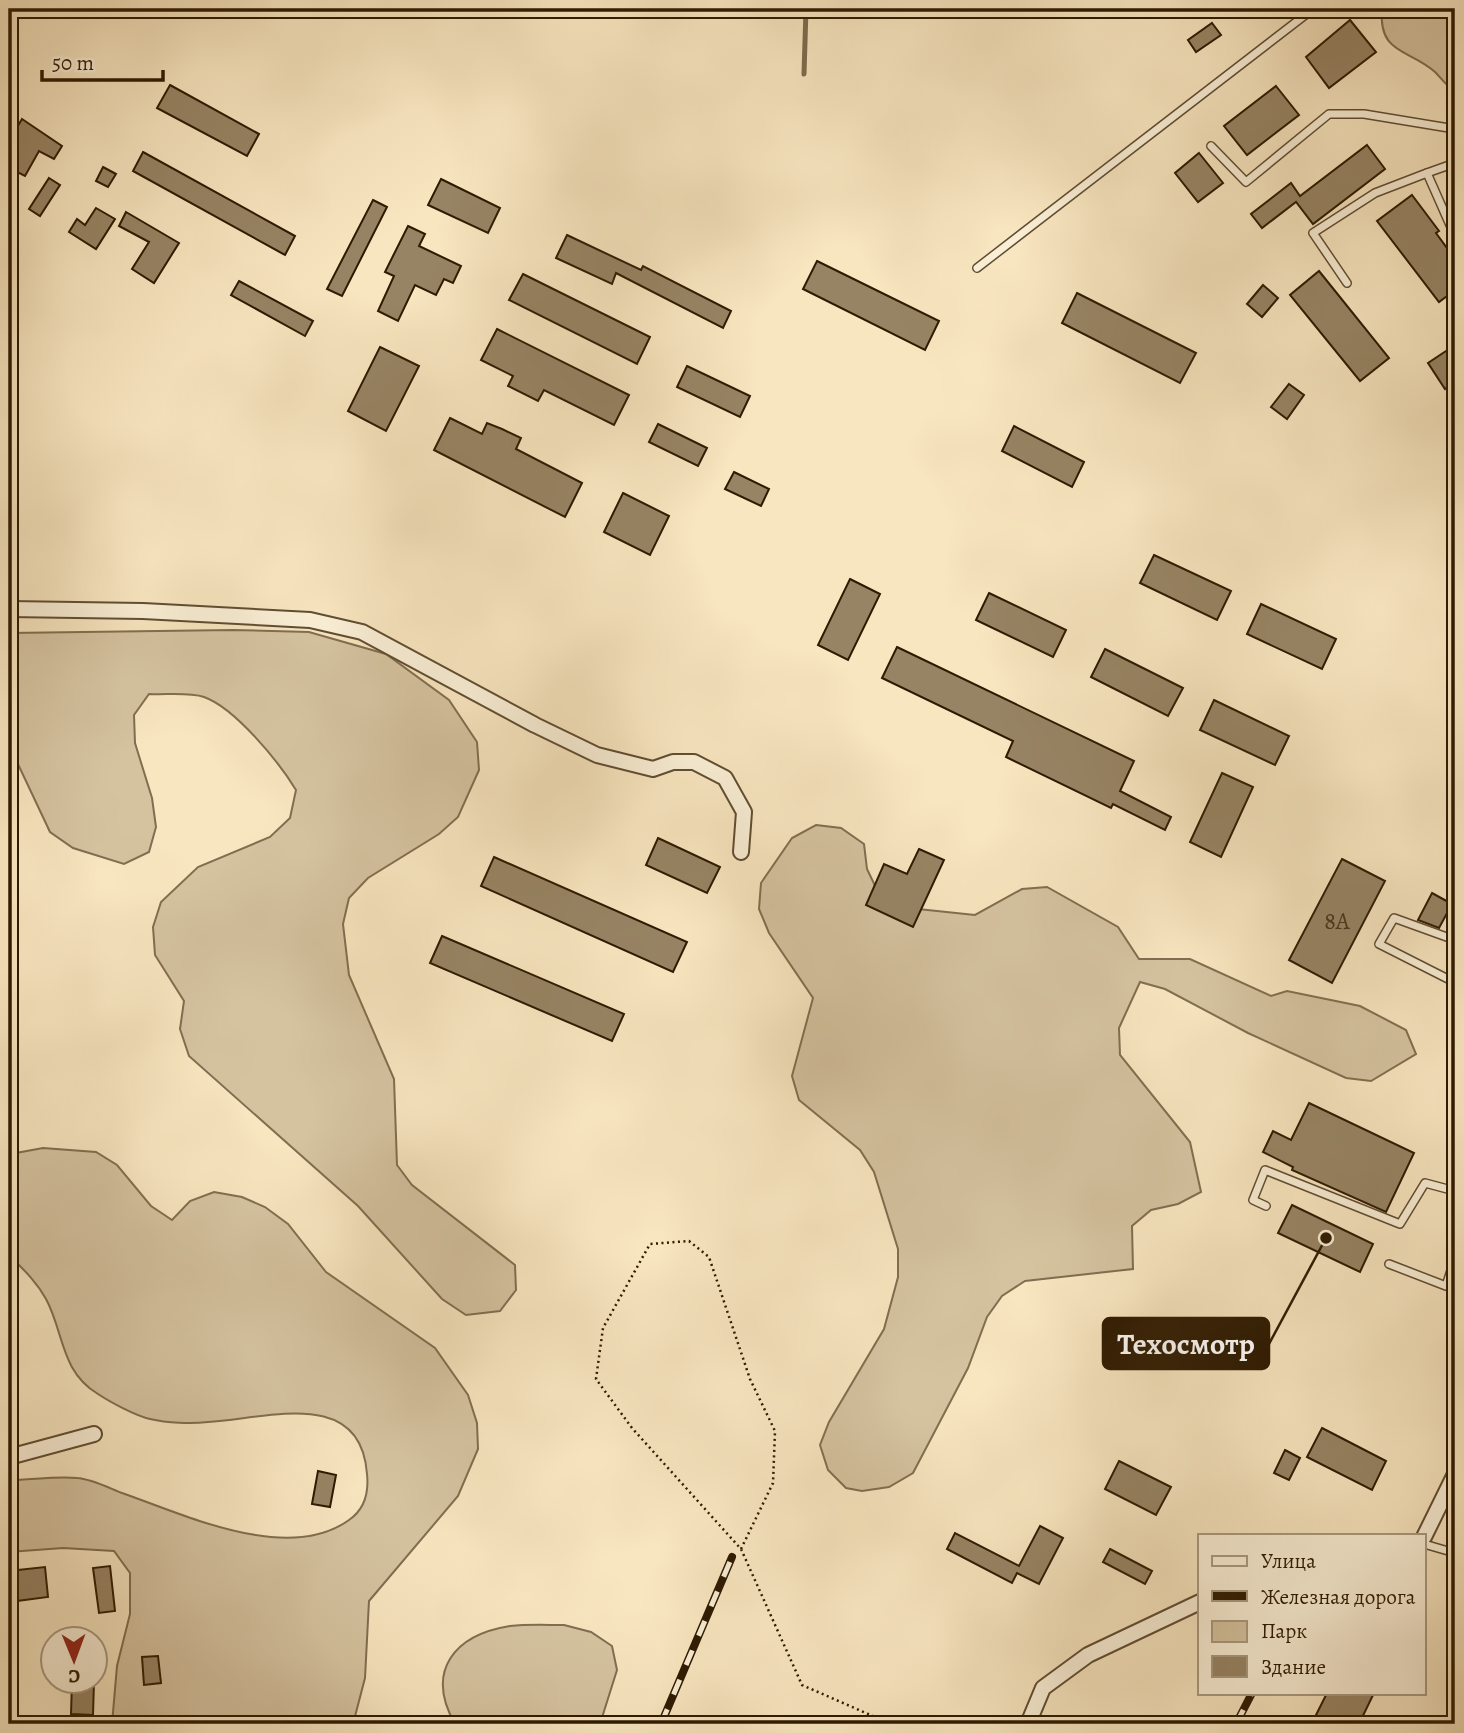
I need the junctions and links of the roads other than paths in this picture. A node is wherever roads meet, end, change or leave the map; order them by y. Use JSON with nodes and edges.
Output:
{"nodes":[{"id":1,"x":1313,"y":9,"type":"edge"},
{"id":2,"x":1455,"y":129,"type":"edge"},
{"id":3,"x":1211,"y":146,"type":"dead end"},
{"id":4,"x":1455,"y":163,"type":"edge"},
{"id":5,"x":1427,"y":173,"type":"junction"},
{"id":6,"x":1455,"y":229,"type":"edge"},
{"id":7,"x":977,"y":268,"type":"dead end"},
{"id":8,"x":1347,"y":283,"type":"dead end"},
{"id":9,"x":9,"y":609,"type":"edge"},
{"id":10,"x":741,"y":852,"type":"dead end"},
{"id":11,"x":1455,"y":940,"type":"edge"},
{"id":12,"x":1450,"y":980,"type":"dead end"},
{"id":13,"x":1455,"y":1191,"type":"edge"},
{"id":14,"x":1266,"y":1206,"type":"dead end"},
{"id":15,"x":1455,"y":1258,"type":"edge"},
{"id":16,"x":1388,"y":1264,"type":"dead end"},
{"id":17,"x":1446,"y":1286,"type":"junction"},
{"id":18,"x":1455,"y":1290,"type":"edge"},
{"id":19,"x":94,"y":1434,"type":"dead end"},
{"id":20,"x":9,"y":1457,"type":"edge"},
{"id":21,"x":1455,"y":1474,"type":"edge"},
{"id":22,"x":1425,"y":1534,"type":"edge"},
{"id":23,"x":1426,"y":1545,"type":"edge"},
{"id":24,"x":1455,"y":1553,"type":"edge"},
{"id":25,"x":1198,"y":1603,"type":"edge"},
{"id":26,"x":1028,"y":1724,"type":"edge"}],
"edges":[{"from":1,"to":7,"type":"lane"},
{"from":2,"to":3,"type":"lane"},
{"from":4,"to":5,"type":"lane"},
{"from":5,"to":6,"type":"lane"},
{"from":5,"to":8,"type":"lane"},
{"from":9,"to":10,"type":"street"},
{"from":11,"to":12,"type":"lane"},
{"from":13,"to":14,"type":"lane"},
{"from":15,"to":17,"type":"lane"},
{"from":16,"to":17,"type":"lane"},
{"from":17,"to":18,"type":"lane"},
{"from":19,"to":20,"type":"street"},
{"from":21,"to":22,"type":"street"},
{"from":23,"to":24,"type":"lane"},
{"from":25,"to":26,"type":"street"}]}
